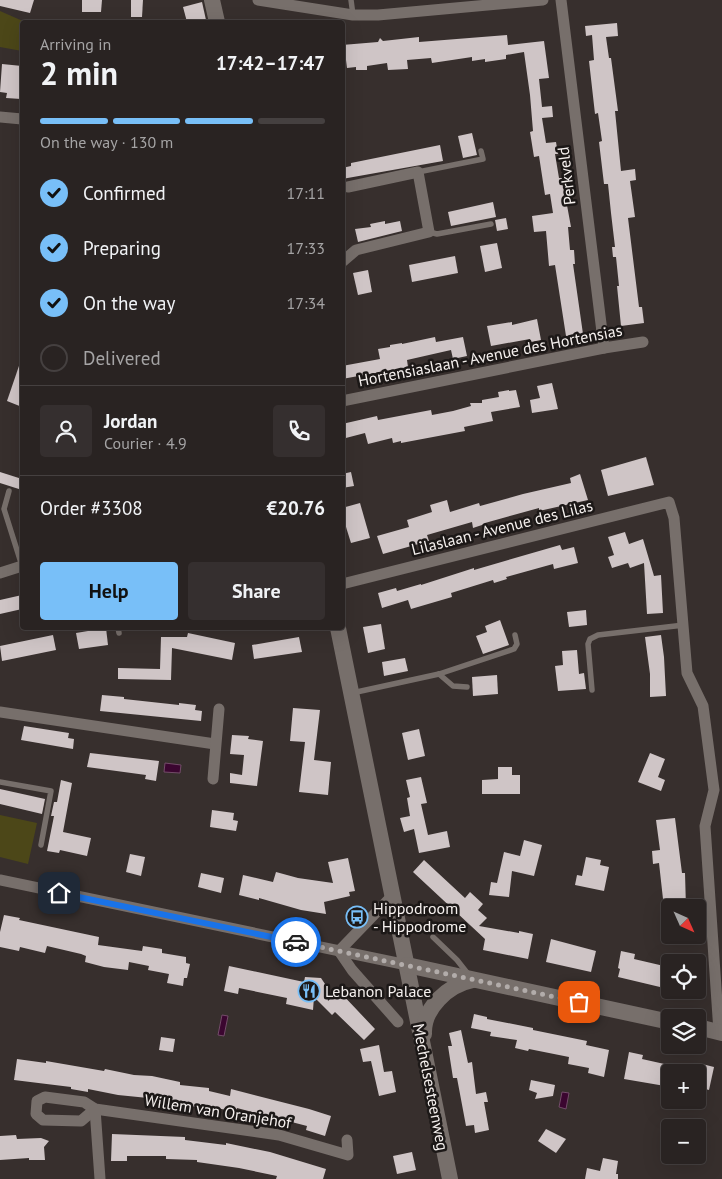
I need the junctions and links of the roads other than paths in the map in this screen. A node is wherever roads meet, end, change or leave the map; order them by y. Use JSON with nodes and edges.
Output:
{"nodes":[{"id":1,"x":212,"y":0,"type":"edge"},
{"id":2,"x":258,"y":0,"type":"edge"},
{"id":3,"x":351,"y":0,"type":"edge"},
{"id":4,"x":543,"y":0,"type":"edge"},
{"id":5,"x":561,"y":0,"type":"edge"},
{"id":6,"x":353,"y":15,"type":"junction"},
{"id":7,"x":217,"y":20,"type":"edge"},
{"id":8,"x":0,"y":117,"type":"edge"},
{"id":9,"x":20,"y":119,"type":"edge"},
{"id":10,"x":481,"y":151,"type":"dead end"},
{"id":11,"x":418,"y":172,"type":"junction"},
{"id":12,"x":348,"y":187,"type":"dead end"},
{"id":13,"x":491,"y":224,"type":"dead end"},
{"id":14,"x":429,"y":232,"type":"junction"},
{"id":15,"x":345,"y":259,"type":"edge"},
{"id":16,"x":643,"y":342,"type":"dead end"},
{"id":17,"x":604,"y":348,"type":"junction"},
{"id":18,"x":345,"y":400,"type":"edge"},
{"id":19,"x":9,"y":491,"type":"dead end"},
{"id":20,"x":20,"y":560,"type":"edge"},
{"id":21,"x":20,"y":567,"type":"edge"},
{"id":22,"x":0,"y":573,"type":"edge"},
{"id":23,"x":345,"y":583,"type":"edge"},
{"id":24,"x":684,"y":625,"type":"junction"},
{"id":25,"x":338,"y":630,"type":"edge"},
{"id":26,"x":516,"y":635,"type":"dead end"},
{"id":27,"x":439,"y":674,"type":"junction"},
{"id":28,"x":467,"y":687,"type":"dead end"},
{"id":29,"x":592,"y":690,"type":"dead end"},
{"id":30,"x":351,"y":693,"type":"junction"},
{"id":31,"x":219,"y":709,"type":"dead end"},
{"id":32,"x":0,"y":712,"type":"edge"},
{"id":33,"x":215,"y":744,"type":"junction"},
{"id":34,"x":213,"y":780,"type":"dead end"},
{"id":35,"x":0,"y":782,"type":"edge"},
{"id":36,"x":41,"y":845,"type":"dead end"},
{"id":37,"x":0,"y":880,"type":"edge"},
{"id":38,"x":392,"y":896,"type":"junction"},
{"id":39,"x":433,"y":937,"type":"dead end"},
{"id":40,"x":339,"y":951,"type":"junction"},
{"id":41,"x":406,"y":965,"type":"junction"},
{"id":42,"x":472,"y":980,"type":"junction"},
{"id":43,"x":661,"y":1020,"type":"edge"},
{"id":44,"x":398,"y":1022,"type":"dead end"},
{"id":45,"x":706,"y":1029,"type":"edge"},
{"id":46,"x":721,"y":1032,"type":"edge"},
{"id":47,"x":424,"y":1049,"type":"junction"},
{"id":48,"x":346,"y":1140,"type":"dead end"},
{"id":49,"x":100,"y":1179,"type":"edge"},
{"id":50,"x":450,"y":1179,"type":"edge"}],
"edges":[{"from":1,"to":7,"type":"main road"},
{"from":2,"to":6,"type":"street"},
{"from":3,"to":6,"type":"lane"},
{"from":4,"to":6,"type":"street"},
{"from":5,"to":17,"type":"street","name":"Perkveld"},
{"from":8,"to":9,"type":"street"},
{"from":10,"to":11,"type":"lane"},
{"from":11,"to":12,"type":"street"},
{"from":11,"to":14,"type":"street"},
{"from":13,"to":14,"type":"lane"},
{"from":14,"to":15,"type":"street"},
{"from":16,"to":17,"type":"street","name":"Hortensiaslaan - Avenue des Hortensias"},
{"from":17,"to":18,"type":"street","name":"Hortensiaslaan - Avenue des Hortensias"},
{"from":19,"to":20,"type":"lane"},
{"from":21,"to":22,"type":"street"},
{"from":23,"to":24,"type":"street","name":"Lilaslaan - Avenue des Lilas"},
{"from":24,"to":29,"type":"lane"},
{"from":24,"to":46,"type":"street"},
{"from":25,"to":30,"type":"main road","name":"Mechelsesteenweg"},
{"from":26,"to":27,"type":"lane"},
{"from":27,"to":28,"type":"lane"},
{"from":27,"to":30,"type":"lane"},
{"from":30,"to":38,"type":"main road","name":"Mechelsesteenweg"},
{"from":31,"to":33,"type":"street"},
{"from":32,"to":33,"type":"street"},
{"from":33,"to":34,"type":"street"},
{"from":35,"to":36,"type":"lane"},
{"from":37,"to":40,"type":"street"},
{"from":38,"to":40,"type":"street"},
{"from":38,"to":41,"type":"main road","name":"Mechelsesteenweg"},
{"from":39,"to":42,"type":"lane"},
{"from":40,"to":41,"type":"street"},
{"from":40,"to":44,"type":"street"},
{"from":41,"to":42,"type":"main road"},
{"from":41,"to":47,"type":"main road","name":"Mechelsesteenweg"},
{"from":42,"to":43,"type":"main road"},
{"from":42,"to":47,"type":"main road"},
{"from":45,"to":46,"type":"main road"},
{"from":47,"to":50,"type":"main road","name":"Mechelsesteenweg"},
{"from":48,"to":49,"type":"street","name":"Willem van Oranjehof"}]}
